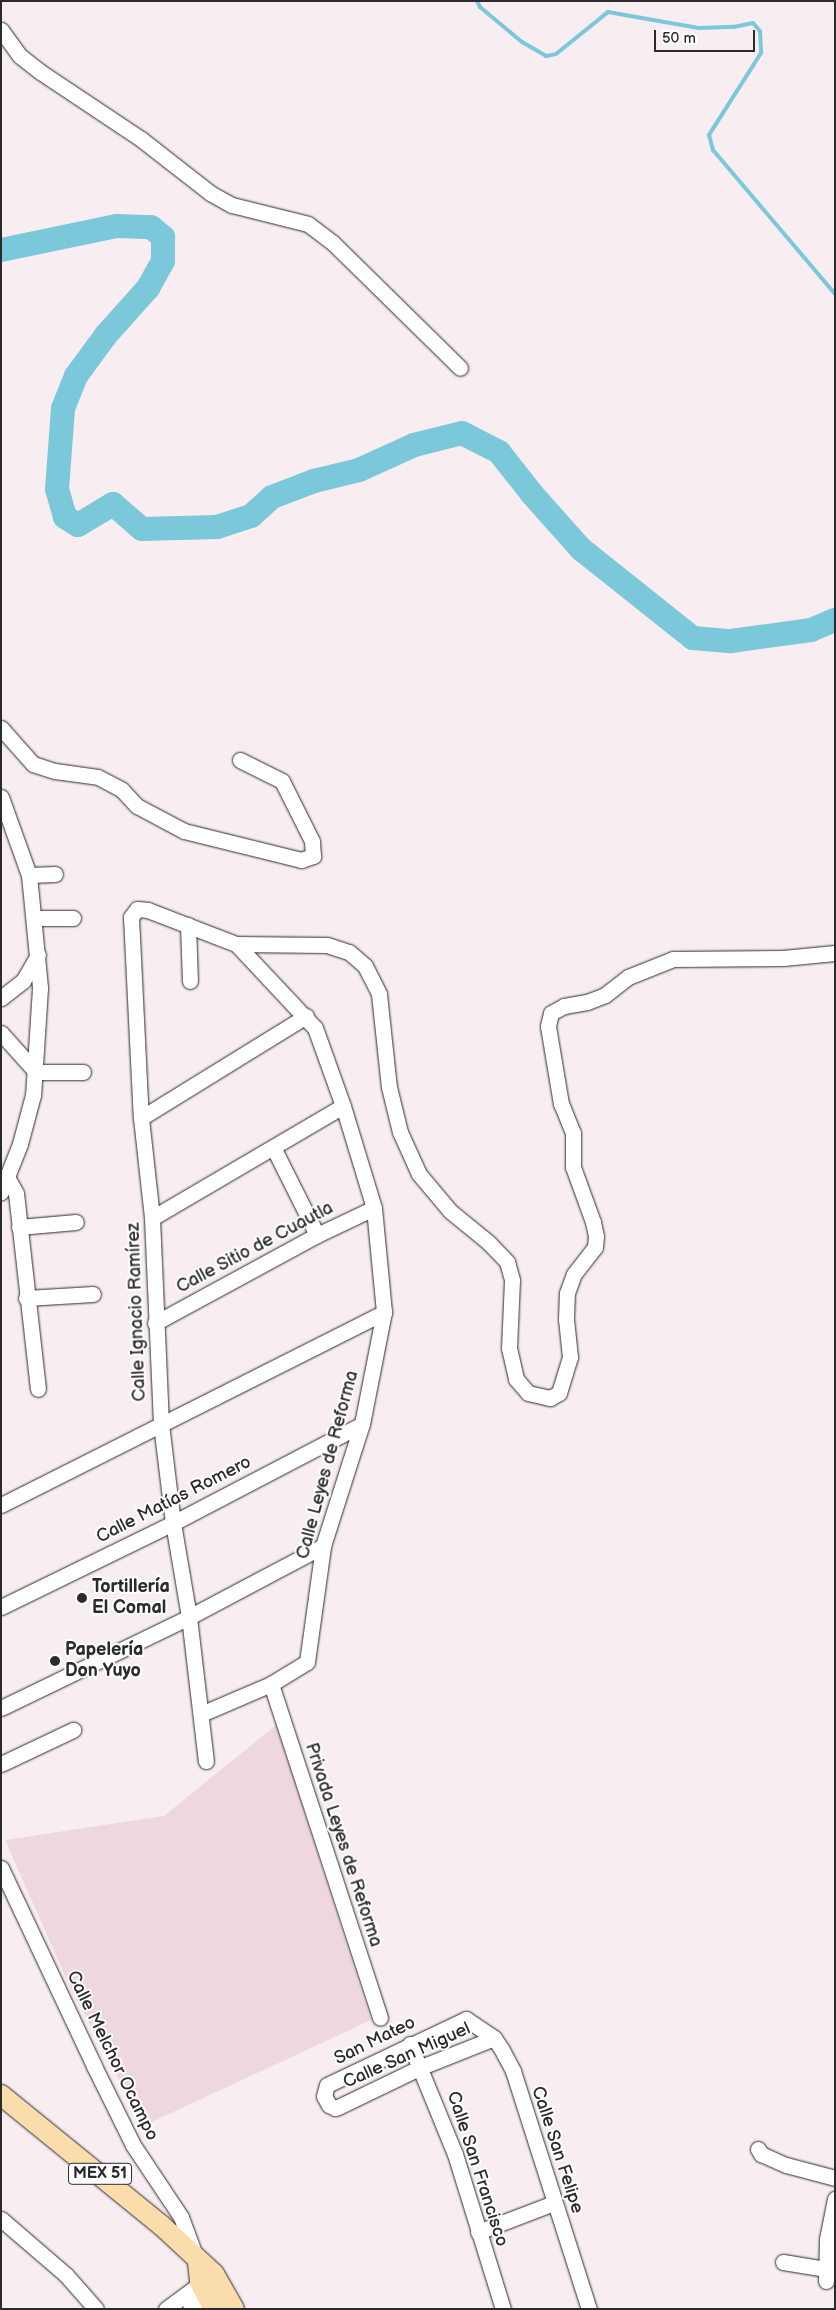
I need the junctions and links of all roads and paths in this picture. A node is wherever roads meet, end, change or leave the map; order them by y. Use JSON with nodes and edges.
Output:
{"nodes":[{"id":1,"x":1,"y":30,"type":"edge"},
{"id":2,"x":460,"y":368,"type":"dead end"},
{"id":3,"x":1,"y":728,"type":"edge"},
{"id":4,"x":240,"y":760,"type":"dead end"},
{"id":5,"x":1,"y":797,"type":"edge"},
{"id":6,"x":55,"y":874,"type":"dead end"},
{"id":7,"x":29,"y":875,"type":"junction"},
{"id":8,"x":137,"y":909,"type":"joint"},
{"id":9,"x":35,"y":918,"type":"junction"},
{"id":10,"x":73,"y":918,"type":"dead end"},
{"id":11,"x":188,"y":925,"type":"junction"},
{"id":12,"x":236,"y":944,"type":"junction"},
{"id":13,"x":835,"y":954,"type":"edge"},
{"id":14,"x":38,"y":955,"type":"junction"},
{"id":15,"x":190,"y":982,"type":"dead end"},
{"id":16,"x":1,"y":998,"type":"edge"},
{"id":17,"x":306,"y":1016,"type":"junction"},
{"id":18,"x":1,"y":1033,"type":"edge"},
{"id":19,"x":36,"y":1072,"type":"junction"},
{"id":20,"x":84,"y":1072,"type":"dead end"},
{"id":21,"x":343,"y":1106,"type":"junction"},
{"id":22,"x":141,"y":1118,"type":"junction"},
{"id":23,"x":274,"y":1148,"type":"junction"},
{"id":24,"x":7,"y":1178,"type":"junction"},
{"id":25,"x":1,"y":1192,"type":"edge"},
{"id":26,"x":374,"y":1208,"type":"junction"},
{"id":27,"x":152,"y":1218,"type":"junction"},
{"id":28,"x":76,"y":1222,"type":"dead end"},
{"id":29,"x":19,"y":1227,"type":"junction"},
{"id":30,"x":317,"y":1235,"type":"junction"},
{"id":31,"x":93,"y":1294,"type":"dead end"},
{"id":32,"x":26,"y":1298,"type":"junction"},
{"id":33,"x":384,"y":1312,"type":"junction"},
{"id":34,"x":155,"y":1323,"type":"junction"},
{"id":35,"x":38,"y":1389,"type":"dead end"},
{"id":36,"x":161,"y":1424,"type":"junction"},
{"id":37,"x":362,"y":1424,"type":"junction"},
{"id":38,"x":1,"y":1505,"type":"edge"},
{"id":39,"x":173,"y":1523,"type":"junction"},
{"id":40,"x":323,"y":1546,"type":"junction"},
{"id":41,"x":1,"y":1607,"type":"edge"},
{"id":42,"x":189,"y":1617,"type":"junction"},
{"id":43,"x":271,"y":1684,"type":"junction"},
{"id":44,"x":1,"y":1708,"type":"edge"},
{"id":45,"x":201,"y":1714,"type":"junction"},
{"id":46,"x":73,"y":1730,"type":"dead end"},
{"id":47,"x":206,"y":1761,"type":"dead end"},
{"id":48,"x":1,"y":1764,"type":"edge"},
{"id":49,"x":1,"y":1868,"type":"edge"},
{"id":50,"x":380,"y":2018,"type":"dead end"},
{"id":51,"x":466,"y":2019,"type":"joint"},
{"id":52,"x":494,"y":2038,"type":"junction"},
{"id":53,"x":410,"y":2044,"type":"junction"},
{"id":54,"x":421,"y":2067,"type":"junction"},
{"id":55,"x":1,"y":2095,"type":"edge"},
{"id":56,"x":335,"y":2108,"type":"joint"},
{"id":57,"x":758,"y":2149,"type":"dead end"},
{"id":58,"x":835,"y":2178,"type":"edge"},
{"id":59,"x":835,"y":2199,"type":"edge"},
{"id":60,"x":554,"y":2203,"type":"junction"},
{"id":61,"x":1,"y":2220,"type":"edge"},
{"id":62,"x":478,"y":2232,"type":"junction"},
{"id":63,"x":197,"y":2260,"type":"junction"},
{"id":64,"x":783,"y":2262,"type":"dead end"},
{"id":65,"x":211,"y":2289,"type":"edge"},
{"id":66,"x":96,"y":2309,"type":"edge"},
{"id":67,"x":166,"y":2309,"type":"edge"},
{"id":68,"x":190,"y":2309,"type":"edge"},
{"id":69,"x":234,"y":2309,"type":"edge"},
{"id":70,"x":503,"y":2309,"type":"edge"},
{"id":71,"x":588,"y":2309,"type":"edge"}],
"edges":[{"from":1,"to":2,"type":"street"},
{"from":3,"to":4,"type":"street"},
{"from":5,"to":7,"type":"street"},
{"from":6,"to":7,"type":"street"},
{"from":7,"to":9,"type":"street"},
{"from":8,"to":11,"type":"street","name":"Calle Leyes de Reforma"},
{"from":8,"to":22,"type":"street","name":"Calle Ignacio Ramírez"},
{"from":9,"to":10,"type":"street"},
{"from":9,"to":14,"type":"street"},
{"from":11,"to":12,"type":"street","name":"Calle Leyes de Reforma"},
{"from":11,"to":15,"type":"street"},
{"from":12,"to":13,"type":"street"},
{"from":12,"to":17,"type":"street","name":"Calle Leyes de Reforma"},
{"from":14,"to":16,"type":"street"},
{"from":14,"to":19,"type":"street"},
{"from":17,"to":21,"type":"street","name":"Calle Leyes de Reforma"},
{"from":17,"to":22,"type":"street"},
{"from":18,"to":19,"type":"street"},
{"from":19,"to":20,"type":"street"},
{"from":19,"to":24,"type":"street"},
{"from":21,"to":23,"type":"street"},
{"from":21,"to":26,"type":"street","name":"Calle Leyes de Reforma"},
{"from":22,"to":27,"type":"street","name":"Calle Ignacio Ramírez"},
{"from":23,"to":27,"type":"street"},
{"from":23,"to":30,"type":"street"},
{"from":24,"to":25,"type":"street"},
{"from":24,"to":29,"type":"street"},
{"from":26,"to":30,"type":"street","name":"Calle Sitio de Cuautla"},
{"from":26,"to":33,"type":"street","name":"Calle Leyes de Reforma"},
{"from":27,"to":34,"type":"street","name":"Calle Ignacio Ramírez"},
{"from":28,"to":29,"type":"street"},
{"from":29,"to":32,"type":"street"},
{"from":30,"to":34,"type":"street","name":"Calle Sitio de Cuautla"},
{"from":31,"to":32,"type":"street"},
{"from":32,"to":35,"type":"street"},
{"from":33,"to":36,"type":"street"},
{"from":33,"to":37,"type":"street","name":"Calle Leyes de Reforma"},
{"from":34,"to":36,"type":"street","name":"Calle Ignacio Ramírez"},
{"from":36,"to":38,"type":"street"},
{"from":36,"to":39,"type":"street","name":"Calle Ignacio Ramírez"},
{"from":37,"to":39,"type":"street","name":"Calle Matías Romero"},
{"from":37,"to":40,"type":"street","name":"Calle Leyes de Reforma"},
{"from":39,"to":41,"type":"street","name":"Calle Matías Romero"},
{"from":39,"to":42,"type":"street","name":"Calle Ignacio Ramírez"},
{"from":40,"to":42,"type":"street"},
{"from":40,"to":43,"type":"street","name":"Calle Leyes de Reforma"},
{"from":42,"to":44,"type":"street"},
{"from":42,"to":45,"type":"street","name":"Calle Ignacio Ramírez"},
{"from":43,"to":45,"type":"street"},
{"from":43,"to":50,"type":"street","name":"Privada Leyes de Reforma"},
{"from":45,"to":47,"type":"street","name":"Calle Ignacio Ramírez"},
{"from":46,"to":48,"type":"street"},
{"from":49,"to":63,"type":"street","name":"Calle Melchor Ocampo"},
{"from":51,"to":52,"type":"street","name":"Calle San Felipe"},
{"from":51,"to":53,"type":"street","name":"San Mateo"},
{"from":52,"to":54,"type":"street","name":"Calle San Miguel"},
{"from":52,"to":60,"type":"street","name":"Calle San Felipe"},
{"from":53,"to":54,"type":"street","name":"Calle San Francisco"},
{"from":53,"to":56,"type":"street","name":"San Mateo"},
{"from":54,"to":56,"type":"street","name":"Calle San Miguel"},
{"from":54,"to":62,"type":"street","name":"Calle San Francisco"},
{"from":55,"to":63,"type":"main road","number":"MEX 51"},
{"from":57,"to":58,"type":"street"},
{"from":59,"to":64,"type":"street"},
{"from":60,"to":62,"type":"street"},
{"from":60,"to":71,"type":"street","name":"Calle San Felipe"},
{"from":61,"to":66,"type":"street"},
{"from":62,"to":70,"type":"street","name":"Calle San Francisco"},
{"from":63,"to":65,"type":"main road"},
{"from":65,"to":67,"type":"street"},
{"from":65,"to":68,"type":"street"},
{"from":65,"to":69,"type":"main road"}]}
